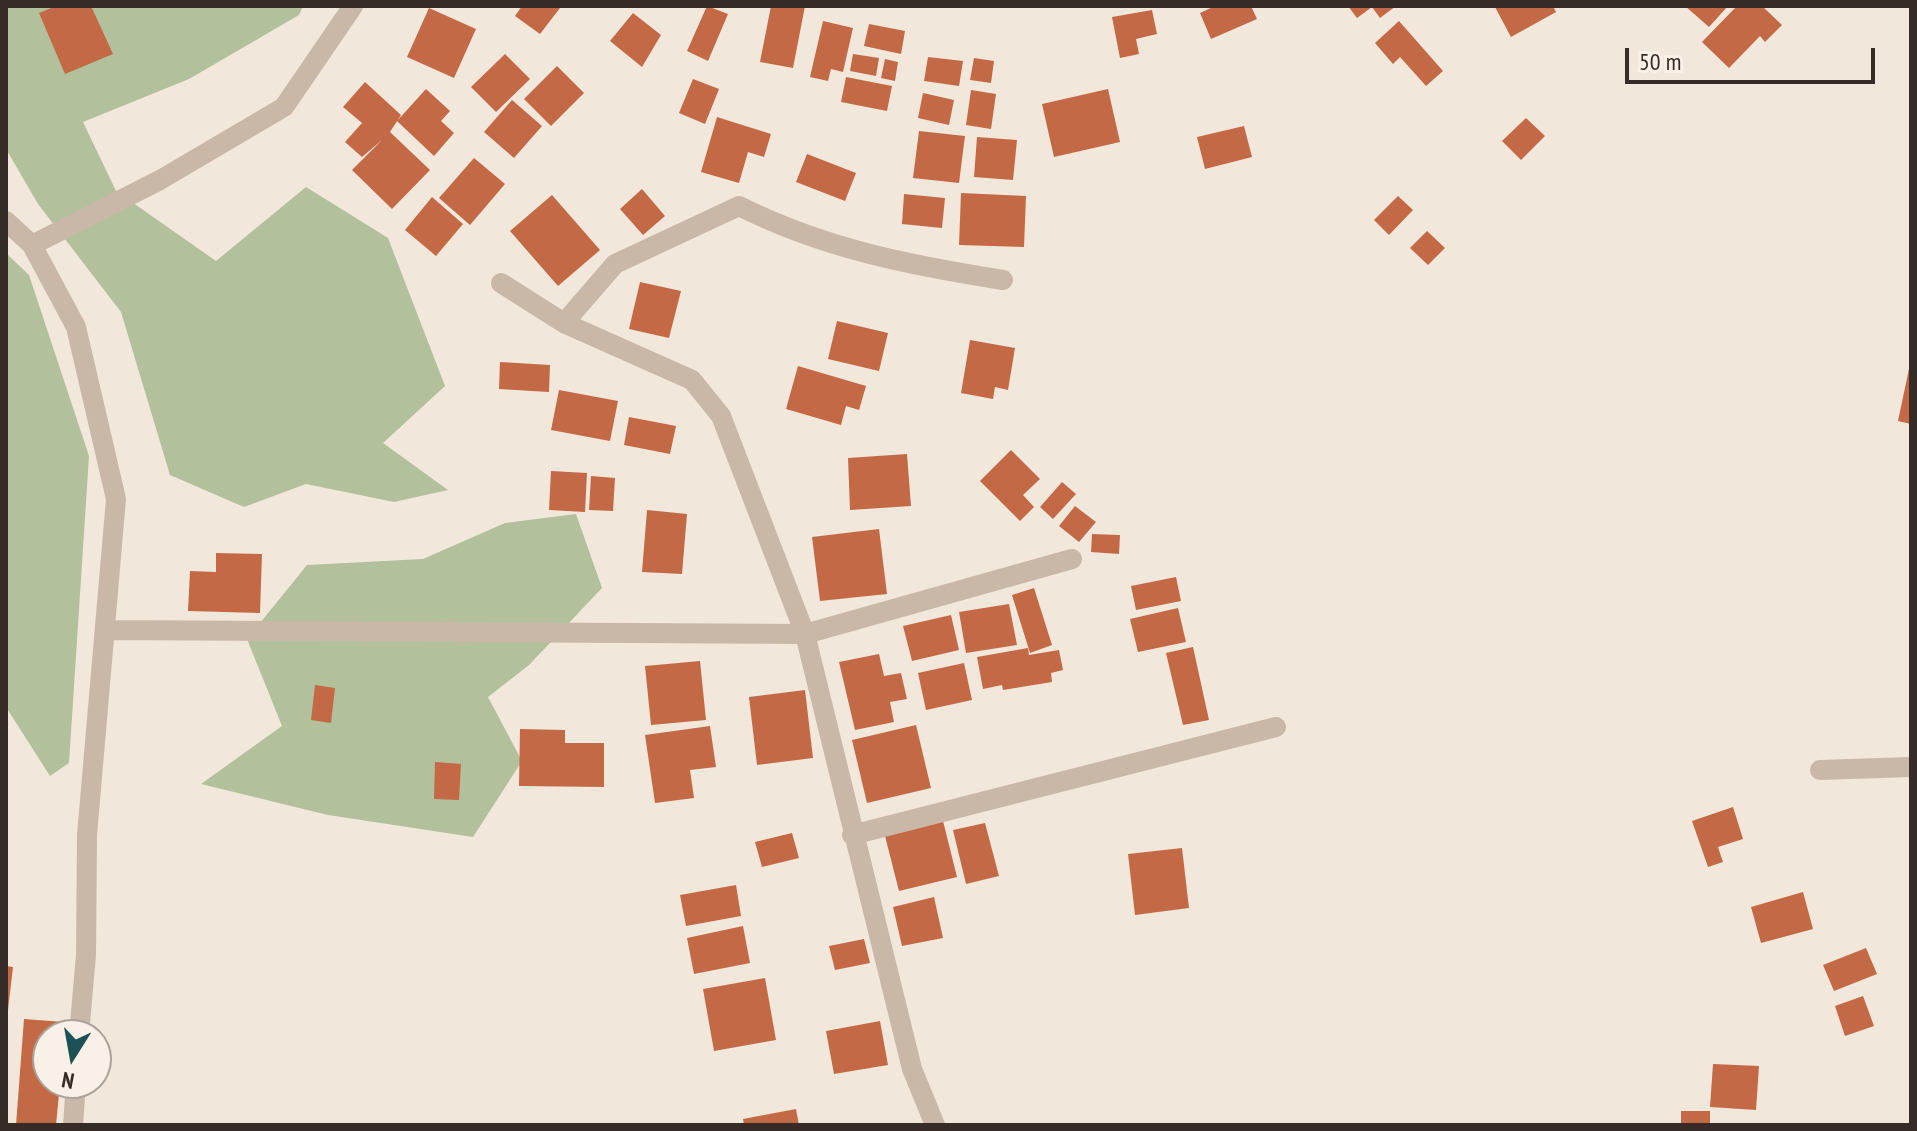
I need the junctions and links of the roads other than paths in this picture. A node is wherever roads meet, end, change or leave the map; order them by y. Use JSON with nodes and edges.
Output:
{"nodes":[{"id":1,"x":353,"y":6,"type":"edge"},
{"id":2,"x":6,"y":221,"type":"edge"},
{"id":3,"x":32,"y":245,"type":"junction"},
{"id":4,"x":1003,"y":280,"type":"dead end"},
{"id":5,"x":501,"y":283,"type":"dead end"},
{"id":6,"x":564,"y":323,"type":"junction"},
{"id":7,"x":1072,"y":559,"type":"dead end"},
{"id":8,"x":105,"y":630,"type":"junction"},
{"id":9,"x":805,"y":634,"type":"junction"},
{"id":10,"x":1276,"y":727,"type":"dead end"},
{"id":11,"x":1911,"y":767,"type":"edge"},
{"id":12,"x":1820,"y":770,"type":"dead end"},
{"id":13,"x":852,"y":835,"type":"junction"},
{"id":14,"x":80,"y":1019,"type":"edge"},
{"id":15,"x":75,"y":1099,"type":"edge"},
{"id":16,"x":73,"y":1125,"type":"edge"},
{"id":17,"x":935,"y":1125,"type":"edge"}],
"edges":[{"from":1,"to":3,"type":"street"},
{"from":2,"to":3,"type":"street"},
{"from":3,"to":8,"type":"street"},
{"from":4,"to":6,"type":"street"},
{"from":5,"to":6,"type":"street"},
{"from":6,"to":9,"type":"street"},
{"from":7,"to":9,"type":"street"},
{"from":8,"to":9,"type":"street"},
{"from":8,"to":14,"type":"street"},
{"from":9,"to":13,"type":"street"},
{"from":10,"to":13,"type":"street"},
{"from":11,"to":12,"type":"street"},
{"from":13,"to":17,"type":"street"},
{"from":15,"to":16,"type":"street"}]}
